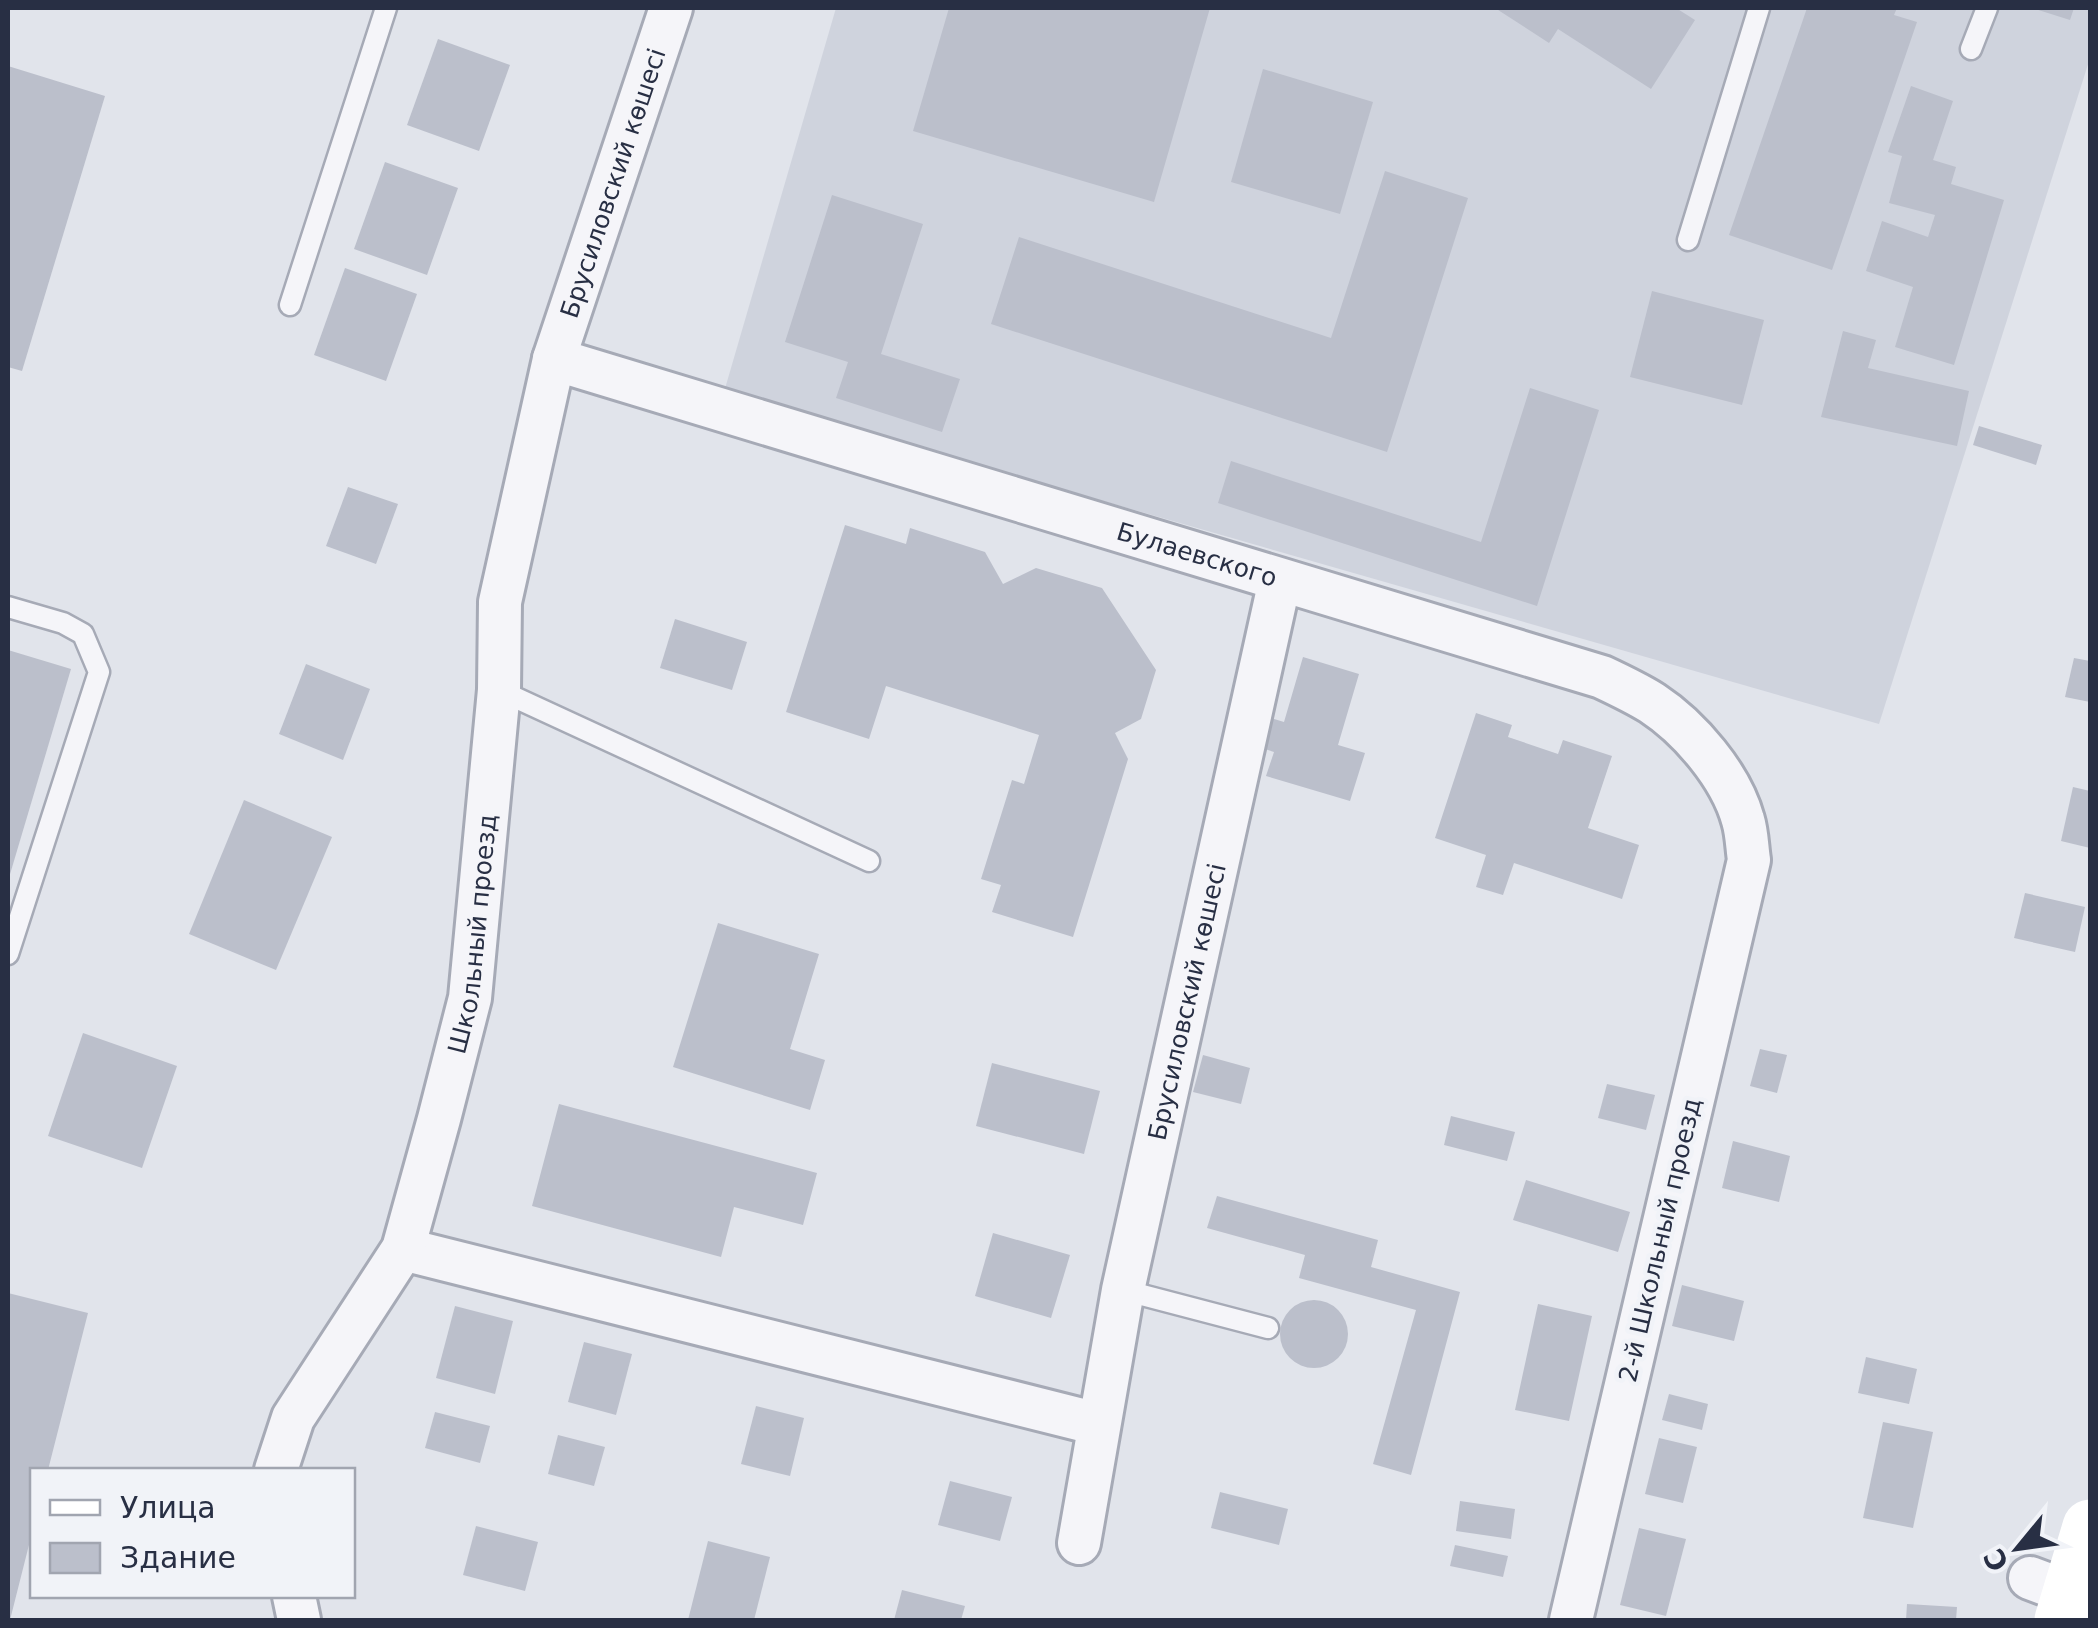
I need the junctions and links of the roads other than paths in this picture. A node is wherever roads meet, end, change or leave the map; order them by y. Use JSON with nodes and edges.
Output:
{"nodes":[{"id":1,"x":386,"y":8,"type":"edge"},
{"id":2,"x":671,"y":8,"type":"edge"},
{"id":3,"x":1758,"y":8,"type":"edge"},
{"id":4,"x":1987,"y":8,"type":"edge"},
{"id":5,"x":1971,"y":49,"type":"dead end"},
{"id":6,"x":1688,"y":240,"type":"dead end"},
{"id":7,"x":290,"y":305,"type":"dead end"},
{"id":8,"x":554,"y":359,"type":"junction"},
{"id":9,"x":1280,"y":580,"type":"junction"},
{"id":10,"x":8,"y":606,"type":"edge"},
{"id":11,"x":499,"y":690,"type":"junction"},
{"id":12,"x":1749,"y":860,"type":"joint"},
{"id":13,"x":870,"y":861,"type":"dead end"},
{"id":14,"x":8,"y":954,"type":"edge"},
{"id":15,"x":403,"y":1249,"type":"junction"},
{"id":16,"x":1124,"y":1290,"type":"junction"},
{"id":17,"x":1268,"y":1328,"type":"dead end"},
{"id":18,"x":1098,"y":1424,"type":"junction"},
{"id":19,"x":277,"y":1468,"type":"edge"},
{"id":20,"x":2090,"y":1527,"type":"edge"},
{"id":21,"x":1080,"y":1543,"type":"dead end"},
{"id":22,"x":2054,"y":1597,"type":"edge"},
{"id":23,"x":1571,"y":1620,"type":"edge"}],
"edges":[{"from":1,"to":7,"type":"lane"},
{"from":2,"to":8,"type":"street","name":"Брусиловский көшесі"},
{"from":3,"to":6,"type":"lane"},
{"from":4,"to":5,"type":"lane"},
{"from":8,"to":9,"type":"street","name":"Булаевского"},
{"from":8,"to":11,"type":"street","name":"Школьный проезд"},
{"from":9,"to":12,"type":"street","name":"Булаевского"},
{"from":9,"to":16,"type":"street","name":"Брусиловский көшесі"},
{"from":10,"to":14,"type":"lane"},
{"from":11,"to":13,"type":"lane"},
{"from":11,"to":15,"type":"street","name":"Школьный проезд"},
{"from":12,"to":23,"type":"street","name":"2-й Школьный проезд"},
{"from":15,"to":18,"type":"street"},
{"from":15,"to":19,"type":"street","name":"Школьный проезд"},
{"from":16,"to":17,"type":"lane"},
{"from":16,"to":18,"type":"street","name":"Брусиловский көшесі"},
{"from":18,"to":21,"type":"street","name":"Брусиловский көшесі"},
{"from":20,"to":22,"type":"main road"}]}
